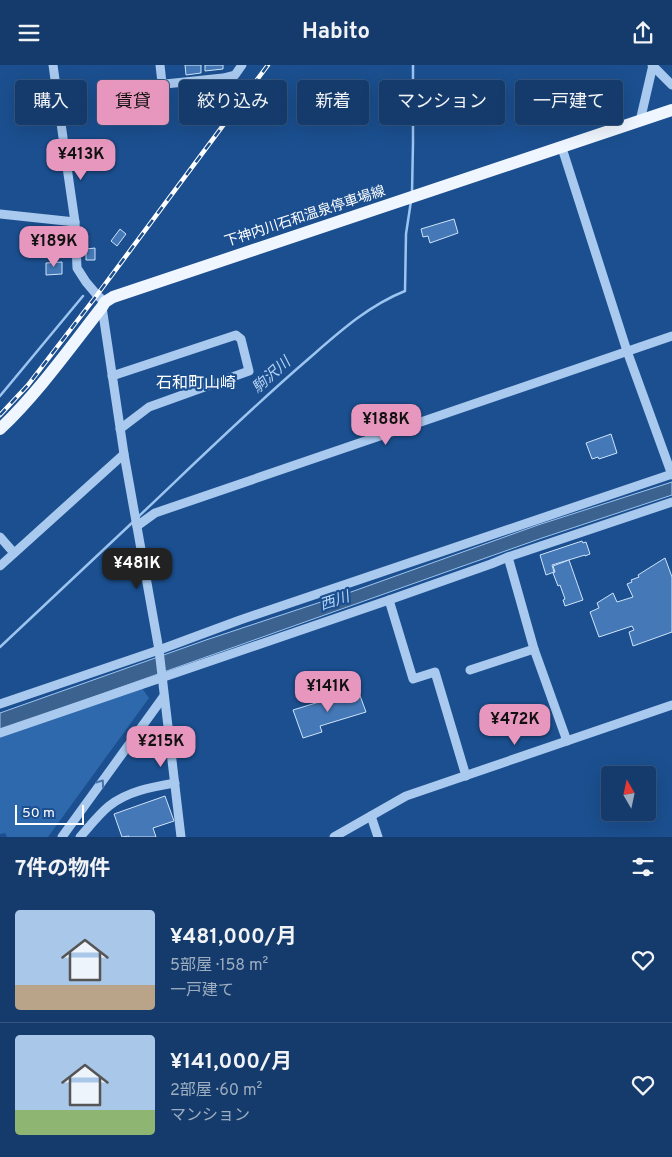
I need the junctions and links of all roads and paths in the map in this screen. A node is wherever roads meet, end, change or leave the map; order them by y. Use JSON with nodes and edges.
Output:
{"nodes":[{"id":1,"x":54,"y":65,"type":"edge"},
{"id":2,"x":160,"y":65,"type":"edge"},
{"id":3,"x":242,"y":65,"type":"edge"},
{"id":4,"x":652,"y":65,"type":"edge"},
{"id":5,"x":672,"y":85,"type":"edge"},
{"id":6,"x":672,"y":110,"type":"edge"},
{"id":7,"x":640,"y":121,"type":"junction"},
{"id":8,"x":562,"y":148,"type":"junction"},
{"id":9,"x":0,"y":215,"type":"edge"},
{"id":10,"x":76,"y":222,"type":"junction"},
{"id":11,"x":103,"y":304,"type":"junction"},
{"id":12,"x":672,"y":336,"type":"edge"},
{"id":13,"x":627,"y":351,"type":"junction"},
{"id":14,"x":112,"y":376,"type":"junction"},
{"id":15,"x":0,"y":429,"type":"edge"},
{"id":16,"x":120,"y":429,"type":"junction"},
{"id":17,"x":124,"y":454,"type":"junction"},
{"id":18,"x":672,"y":475,"type":"edge"},
{"id":19,"x":672,"y":502,"type":"edge"},
{"id":20,"x":137,"y":526,"type":"junction"},
{"id":21,"x":0,"y":537,"type":"edge"},
{"id":22,"x":14,"y":553,"type":"junction"},
{"id":23,"x":508,"y":557,"type":"junction"},
{"id":24,"x":0,"y":566,"type":"edge"},
{"id":25,"x":389,"y":600,"type":"junction"},
{"id":26,"x":534,"y":649,"type":"junction"},
{"id":27,"x":160,"y":653,"type":"junction"},
{"id":28,"x":470,"y":671,"type":"dead end"},
{"id":29,"x":162,"y":676,"type":"junction"},
{"id":30,"x":164,"y":696,"type":"junction"},
{"id":31,"x":0,"y":705,"type":"edge"},
{"id":32,"x":672,"y":705,"type":"edge"},
{"id":33,"x":0,"y":733,"type":"edge"},
{"id":34,"x":567,"y":741,"type":"junction"},
{"id":35,"x":466,"y":776,"type":"junction"},
{"id":36,"x":174,"y":783,"type":"junction"},
{"id":37,"x":371,"y":816,"type":"junction"},
{"id":38,"x":62,"y":837,"type":"edge"},
{"id":39,"x":80,"y":837,"type":"edge"},
{"id":40,"x":181,"y":837,"type":"edge"},
{"id":41,"x":334,"y":837,"type":"edge"},
{"id":42,"x":378,"y":837,"type":"edge"}],
"edges":[{"from":1,"to":10,"type":"street"},
{"from":2,"to":3,"type":"street"},
{"from":4,"to":5,"type":"street"},
{"from":4,"to":7,"type":"street"},
{"from":6,"to":7,"type":"main road","name":"下神内川石和温泉停車場線"},
{"from":7,"to":8,"type":"main road","name":"下神内川石和温泉停車場線"},
{"from":8,"to":11,"type":"main road","name":"下神内川石和温泉停車場線"},
{"from":8,"to":13,"type":"street"},
{"from":9,"to":10,"type":"street"},
{"from":10,"to":11,"type":"street"},
{"from":11,"to":14,"type":"street"},
{"from":11,"to":15,"type":"main road"},
{"from":12,"to":13,"type":"street"},
{"from":13,"to":18,"type":"street"},
{"from":13,"to":20,"type":"street"},
{"from":14,"to":16,"type":"street"},
{"from":14,"to":16,"type":"street"},
{"from":16,"to":17,"type":"street"},
{"from":17,"to":20,"type":"street"},
{"from":17,"to":22,"type":"street"},
{"from":18,"to":27,"type":"street"},
{"from":19,"to":23,"type":"street"},
{"from":20,"to":27,"type":"street"},
{"from":21,"to":22,"type":"street"},
{"from":22,"to":24,"type":"street"},
{"from":23,"to":25,"type":"street"},
{"from":23,"to":26,"type":"street"},
{"from":25,"to":29,"type":"street"},
{"from":25,"to":35,"type":"street"},
{"from":26,"to":28,"type":"street"},
{"from":26,"to":34,"type":"street"},
{"from":27,"to":29,"type":"street"},
{"from":27,"to":31,"type":"street"},
{"from":29,"to":30,"type":"street"},
{"from":29,"to":33,"type":"street"},
{"from":30,"to":36,"type":"street"},
{"from":38,"to":30,"type":"street","one_way":true},
{"from":32,"to":34,"type":"street"},
{"from":34,"to":35,"type":"street"},
{"from":35,"to":37,"type":"street"},
{"from":36,"to":39,"type":"street"},
{"from":36,"to":40,"type":"street"},
{"from":37,"to":41,"type":"street"},
{"from":37,"to":42,"type":"street"}]}
